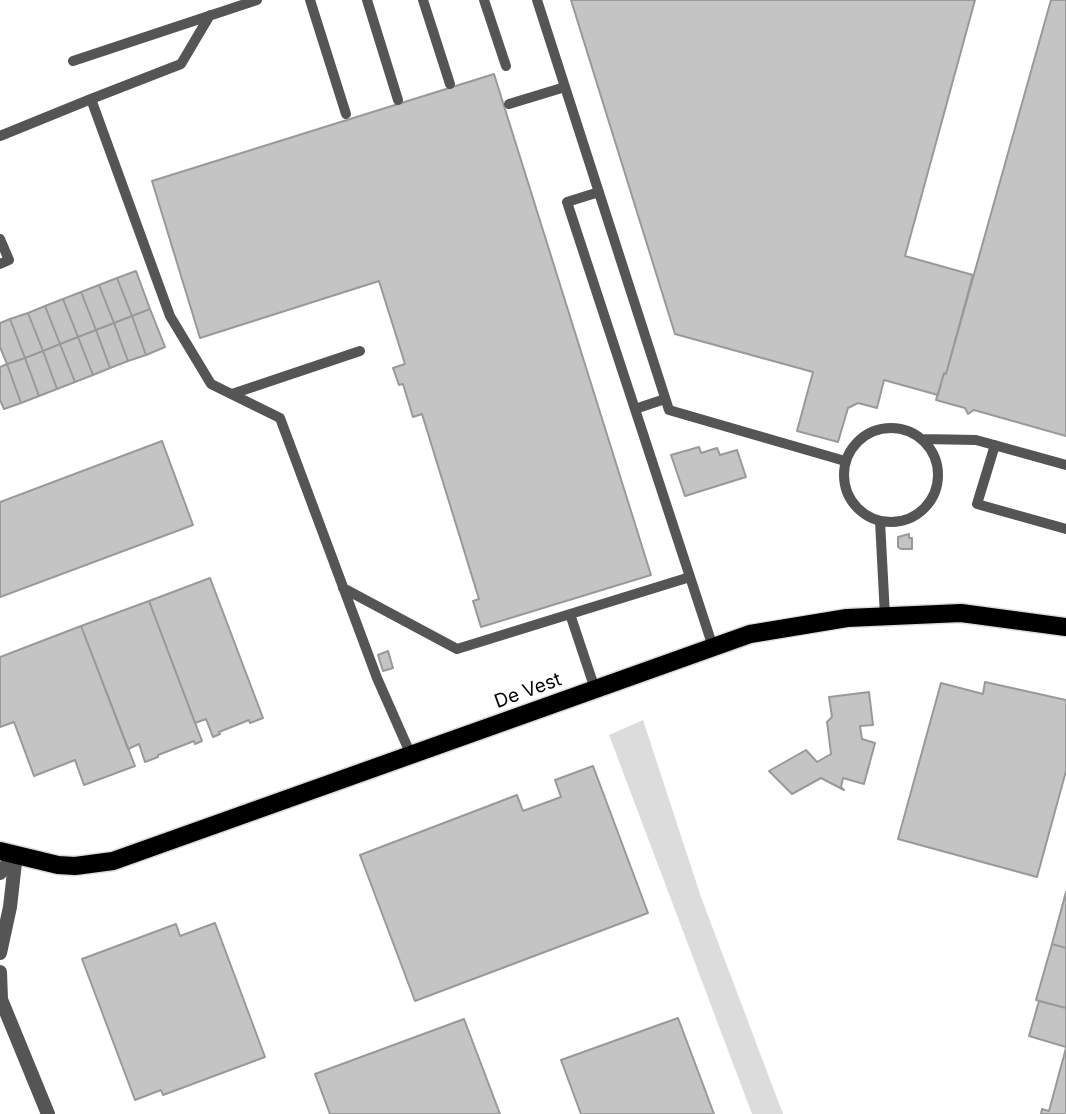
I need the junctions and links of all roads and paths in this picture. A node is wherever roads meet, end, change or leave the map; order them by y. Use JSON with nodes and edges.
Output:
{"nodes":[{"id":1,"x":257,"y":0,"type":"edge"},
{"id":2,"x":310,"y":0,"type":"edge"},
{"id":3,"x":368,"y":0,"type":"edge"},
{"id":4,"x":423,"y":0,"type":"edge"},
{"id":5,"x":484,"y":0,"type":"edge"},
{"id":6,"x":537,"y":0,"type":"edge"},
{"id":7,"x":210,"y":15,"type":"junction"},
{"id":8,"x":72,"y":61,"type":"dead end"},
{"id":9,"x":506,"y":66,"type":"dead end"},
{"id":10,"x":450,"y":84,"type":"dead end"},
{"id":11,"x":565,"y":87,"type":"junction"},
{"id":12,"x":91,"y":99,"type":"junction"},
{"id":13,"x":398,"y":100,"type":"dead end"},
{"id":14,"x":509,"y":104,"type":"dead end"},
{"id":15,"x":346,"y":114,"type":"dead end"},
{"id":16,"x":0,"y":136,"type":"edge"},
{"id":17,"x":599,"y":192,"type":"junction"},
{"id":18,"x":0,"y":239,"type":"edge"},
{"id":19,"x":0,"y":264,"type":"edge"},
{"id":20,"x":360,"y":351,"type":"dead end"},
{"id":21,"x":232,"y":394,"type":"junction"},
{"id":22,"x":665,"y":399,"type":"junction"},
{"id":23,"x":635,"y":409,"type":"junction"},
{"id":24,"x":922,"y":439,"type":"junction"},
{"id":25,"x":995,"y":445,"type":"junction"},
{"id":26,"x":845,"y":461,"type":"junction"},
{"id":27,"x":1066,"y":465,"type":"edge"},
{"id":28,"x":880,"y":521,"type":"junction"},
{"id":29,"x":1066,"y":529,"type":"edge"},
{"id":30,"x":690,"y":577,"type":"junction"},
{"id":31,"x":343,"y":588,"type":"junction"},
{"id":32,"x":570,"y":614,"type":"junction"},
{"id":33,"x":885,"y":616,"type":"junction"},
{"id":34,"x":1066,"y":627,"type":"edge"},
{"id":35,"x":713,"y":647,"type":"junction"},
{"id":36,"x":595,"y":689,"type":"junction"},
{"id":37,"x":411,"y":755,"type":"junction"},
{"id":38,"x":0,"y":841,"type":"edge"},
{"id":39,"x":8,"y":853,"type":"edge"},
{"id":40,"x":0,"y":873,"type":"edge"},
{"id":41,"x":0,"y":953,"type":"edge"},
{"id":42,"x":0,"y":972,"type":"edge"},
{"id":43,"x":1,"y":998,"type":"edge"},
{"id":44,"x":48,"y":1114,"type":"edge"}],
"edges":[{"from":1,"to":7,"type":"lane"},
{"from":2,"to":15,"type":"lane"},
{"from":3,"to":13,"type":"lane"},
{"from":4,"to":10,"type":"lane"},
{"from":5,"to":9,"type":"lane"},
{"from":6,"to":11,"type":"lane"},
{"from":7,"to":8,"type":"lane"},
{"from":7,"to":12,"type":"lane"},
{"from":11,"to":14,"type":"lane"},
{"from":11,"to":17,"type":"lane"},
{"from":12,"to":16,"type":"lane"},
{"from":12,"to":21,"type":"lane"},
{"from":17,"to":22,"type":"lane"},
{"from":17,"to":23,"type":"lane"},
{"from":18,"to":19,"type":"lane"},
{"from":20,"to":21,"type":"lane"},
{"from":21,"to":31,"type":"lane"},
{"from":22,"to":23,"type":"lane"},
{"from":22,"to":26,"type":"lane"},
{"from":23,"to":30,"type":"lane"},
{"from":24,"to":25,"type":"lane"},
{"from":24,"to":26,"type":"lane"},
{"from":24,"to":28,"type":"lane"},
{"from":25,"to":27,"type":"lane"},
{"from":25,"to":29,"type":"lane"},
{"from":26,"to":28,"type":"lane"},
{"from":28,"to":33,"type":"lane"},
{"from":30,"to":32,"type":"lane"},
{"from":30,"to":35,"type":"lane"},
{"from":31,"to":32,"type":"lane"},
{"from":31,"to":37,"type":"lane"},
{"from":32,"to":36,"type":"lane"},
{"from":33,"to":34,"type":"main road","name":"De Vest"},
{"from":33,"to":35,"type":"main road","name":"De Vest"},
{"from":35,"to":36,"type":"main road","name":"De Vest"},
{"from":36,"to":37,"type":"main road","name":"De Vest"},
{"from":37,"to":39,"type":"main road","name":"De Vest"},
{"from":38,"to":39,"type":"main road"},
{"from":39,"to":40,"type":"street"},
{"from":39,"to":41,"type":"street"},
{"from":42,"to":43,"type":"street"},
{"from":43,"to":44,"type":"street"}]}
